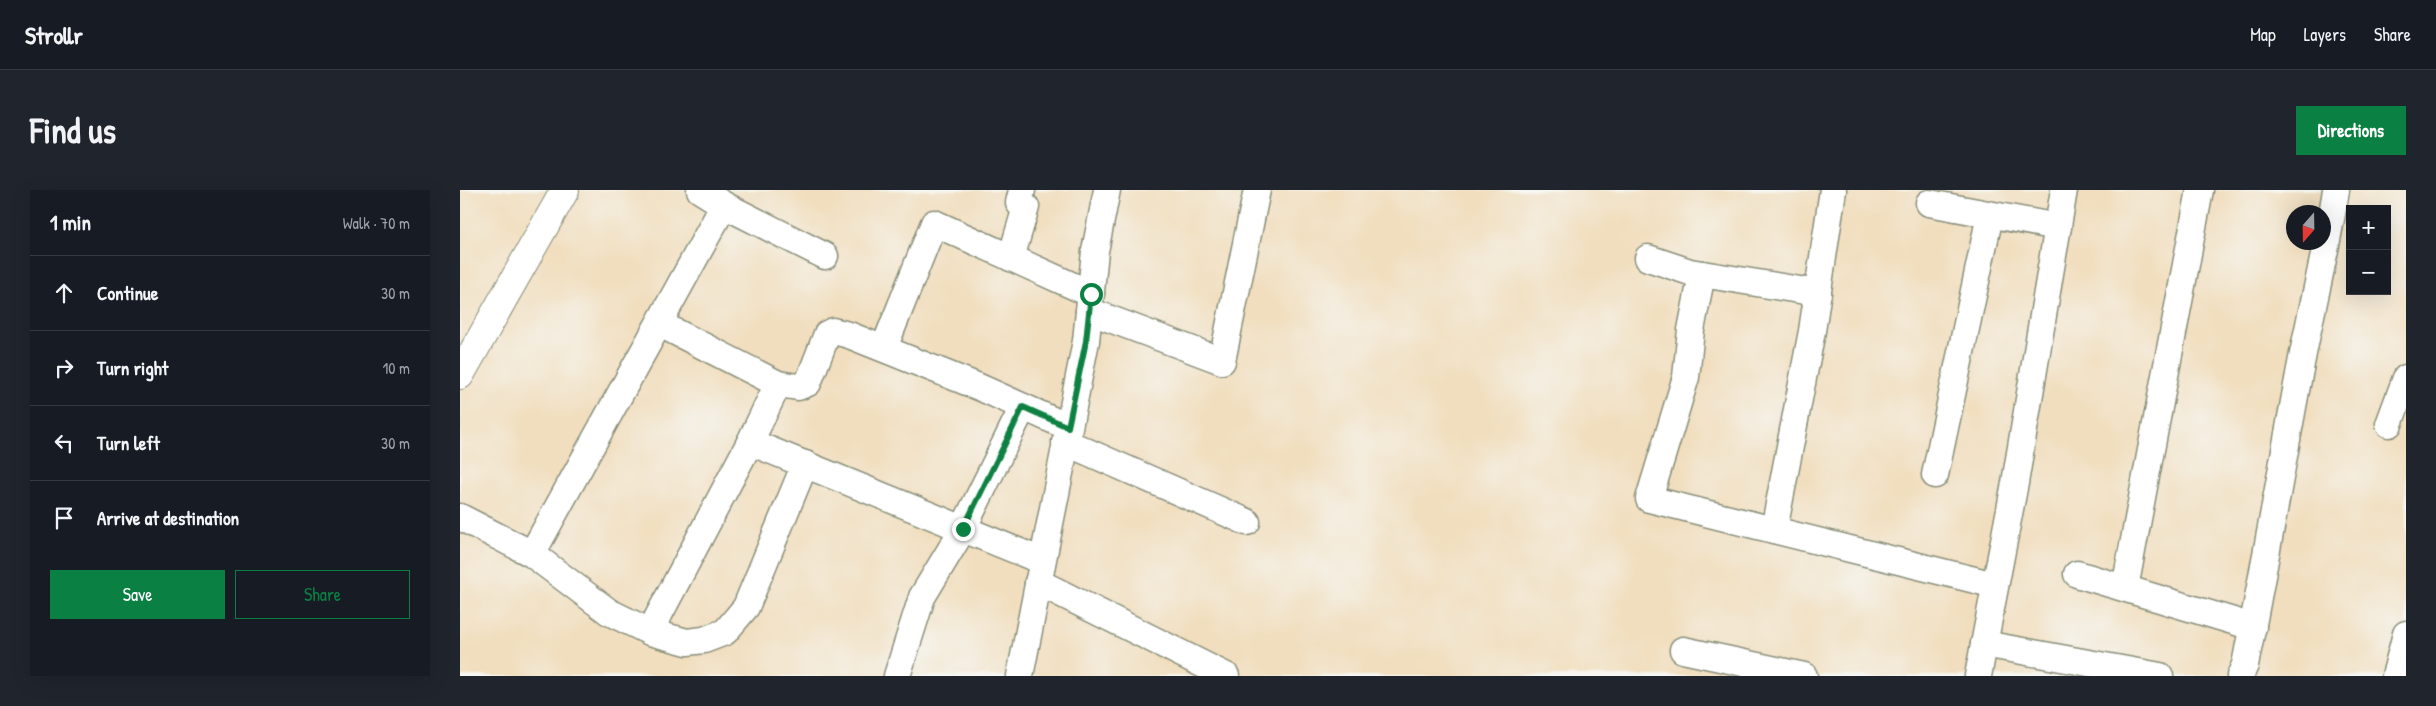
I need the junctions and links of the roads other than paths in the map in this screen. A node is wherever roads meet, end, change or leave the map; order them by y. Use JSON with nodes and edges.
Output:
{"nodes":[{"id":1,"x":565,"y":190,"type":"edge"},
{"id":2,"x":700,"y":190,"type":"edge"},
{"id":3,"x":1022,"y":190,"type":"edge"},
{"id":4,"x":1107,"y":190,"type":"edge"},
{"id":5,"x":1257,"y":190,"type":"edge"},
{"id":6,"x":1833,"y":190,"type":"edge"},
{"id":7,"x":2064,"y":190,"type":"edge"},
{"id":8,"x":2200,"y":190,"type":"edge"},
{"id":9,"x":2336,"y":190,"type":"edge"},
{"id":10,"x":1928,"y":203,"type":"dead end"},
{"id":11,"x":724,"y":205,"type":"junction"},
{"id":12,"x":1990,"y":214,"type":"junction"},
{"id":13,"x":2058,"y":227,"type":"junction"},
{"id":14,"x":825,"y":256,"type":"dead end"},
{"id":15,"x":1011,"y":258,"type":"junction"},
{"id":16,"x":1648,"y":258,"type":"dead end"},
{"id":17,"x":1702,"y":274,"type":"junction"},
{"id":18,"x":1818,"y":293,"type":"junction"},
{"id":19,"x":1090,"y":302,"type":"junction"},
{"id":20,"x":660,"y":324,"type":"junction"},
{"id":21,"x":884,"y":348,"type":"junction"},
{"id":22,"x":460,"y":375,"type":"edge"},
{"id":23,"x":2406,"y":378,"type":"edge"},
{"id":24,"x":778,"y":384,"type":"junction"},
{"id":25,"x":1023,"y":407,"type":"junction"},
{"id":26,"x":2389,"y":424,"type":"dead end"},
{"id":27,"x":1067,"y":434,"type":"junction"},
{"id":28,"x":750,"y":442,"type":"junction"},
{"id":29,"x":805,"y":464,"type":"junction"},
{"id":30,"x":1935,"y":475,"type":"dead end"},
{"id":31,"x":460,"y":517,"type":"edge"},
{"id":32,"x":1247,"y":522,"type":"dead end"},
{"id":33,"x":963,"y":529,"type":"junction"},
{"id":34,"x":1774,"y":530,"type":"junction"},
{"id":35,"x":532,"y":554,"type":"junction"},
{"id":36,"x":1040,"y":571,"type":"junction"},
{"id":37,"x":2077,"y":574,"type":"dead end"},
{"id":38,"x":1995,"y":585,"type":"junction"},
{"id":39,"x":2125,"y":588,"type":"junction"},
{"id":40,"x":2253,"y":627,"type":"junction"},
{"id":41,"x":650,"y":632,"type":"junction"},
{"id":42,"x":2406,"y":634,"type":"edge"},
{"id":43,"x":1984,"y":644,"type":"junction"},
{"id":44,"x":1683,"y":650,"type":"dead end"},
{"id":45,"x":897,"y":676,"type":"edge"},
{"id":46,"x":1020,"y":676,"type":"edge"},
{"id":47,"x":1226,"y":676,"type":"edge"},
{"id":48,"x":1804,"y":676,"type":"edge"},
{"id":49,"x":1978,"y":676,"type":"edge"},
{"id":50,"x":2160,"y":676,"type":"edge"},
{"id":51,"x":2240,"y":676,"type":"edge"},
{"id":52,"x":2395,"y":676,"type":"edge"}],
"edges":[{"from":1,"to":22,"type":"street"},
{"from":2,"to":11,"type":"street"},
{"from":3,"to":15,"type":"street"},
{"from":4,"to":19,"type":"street"},
{"from":5,"to":19,"type":"street"},
{"from":6,"to":18,"type":"street"},
{"from":7,"to":13,"type":"street"},
{"from":8,"to":39,"type":"street"},
{"from":9,"to":40,"type":"street"},
{"from":10,"to":12,"type":"street"},
{"from":11,"to":14,"type":"street"},
{"from":11,"to":20,"type":"street"},
{"from":12,"to":13,"type":"street"},
{"from":12,"to":30,"type":"street"},
{"from":13,"to":38,"type":"street"},
{"from":15,"to":19,"type":"street"},
{"from":15,"to":21,"type":"street"},
{"from":16,"to":17,"type":"street"},
{"from":17,"to":18,"type":"street"},
{"from":17,"to":34,"type":"street"},
{"from":18,"to":34,"type":"street"},
{"from":19,"to":27,"type":"street"},
{"from":20,"to":24,"type":"street"},
{"from":20,"to":35,"type":"street"},
{"from":21,"to":24,"type":"street"},
{"from":21,"to":25,"type":"street"},
{"from":23,"to":26,"type":"street"},
{"from":24,"to":28,"type":"street"},
{"from":25,"to":27,"type":"street"},
{"from":25,"to":33,"type":"street"},
{"from":27,"to":32,"type":"street"},
{"from":27,"to":36,"type":"street"},
{"from":28,"to":29,"type":"street"},
{"from":28,"to":41,"type":"street"},
{"from":29,"to":33,"type":"street"},
{"from":29,"to":41,"type":"street"},
{"from":31,"to":35,"type":"street"},
{"from":33,"to":36,"type":"street"},
{"from":33,"to":45,"type":"street"},
{"from":34,"to":38,"type":"street"},
{"from":35,"to":41,"type":"street"},
{"from":36,"to":46,"type":"street"},
{"from":36,"to":47,"type":"street"},
{"from":37,"to":39,"type":"street"},
{"from":38,"to":43,"type":"street"},
{"from":39,"to":40,"type":"street"},
{"from":40,"to":51,"type":"street"},
{"from":42,"to":52,"type":"street"},
{"from":43,"to":49,"type":"street"},
{"from":43,"to":50,"type":"street"},
{"from":44,"to":48,"type":"street"}]}
